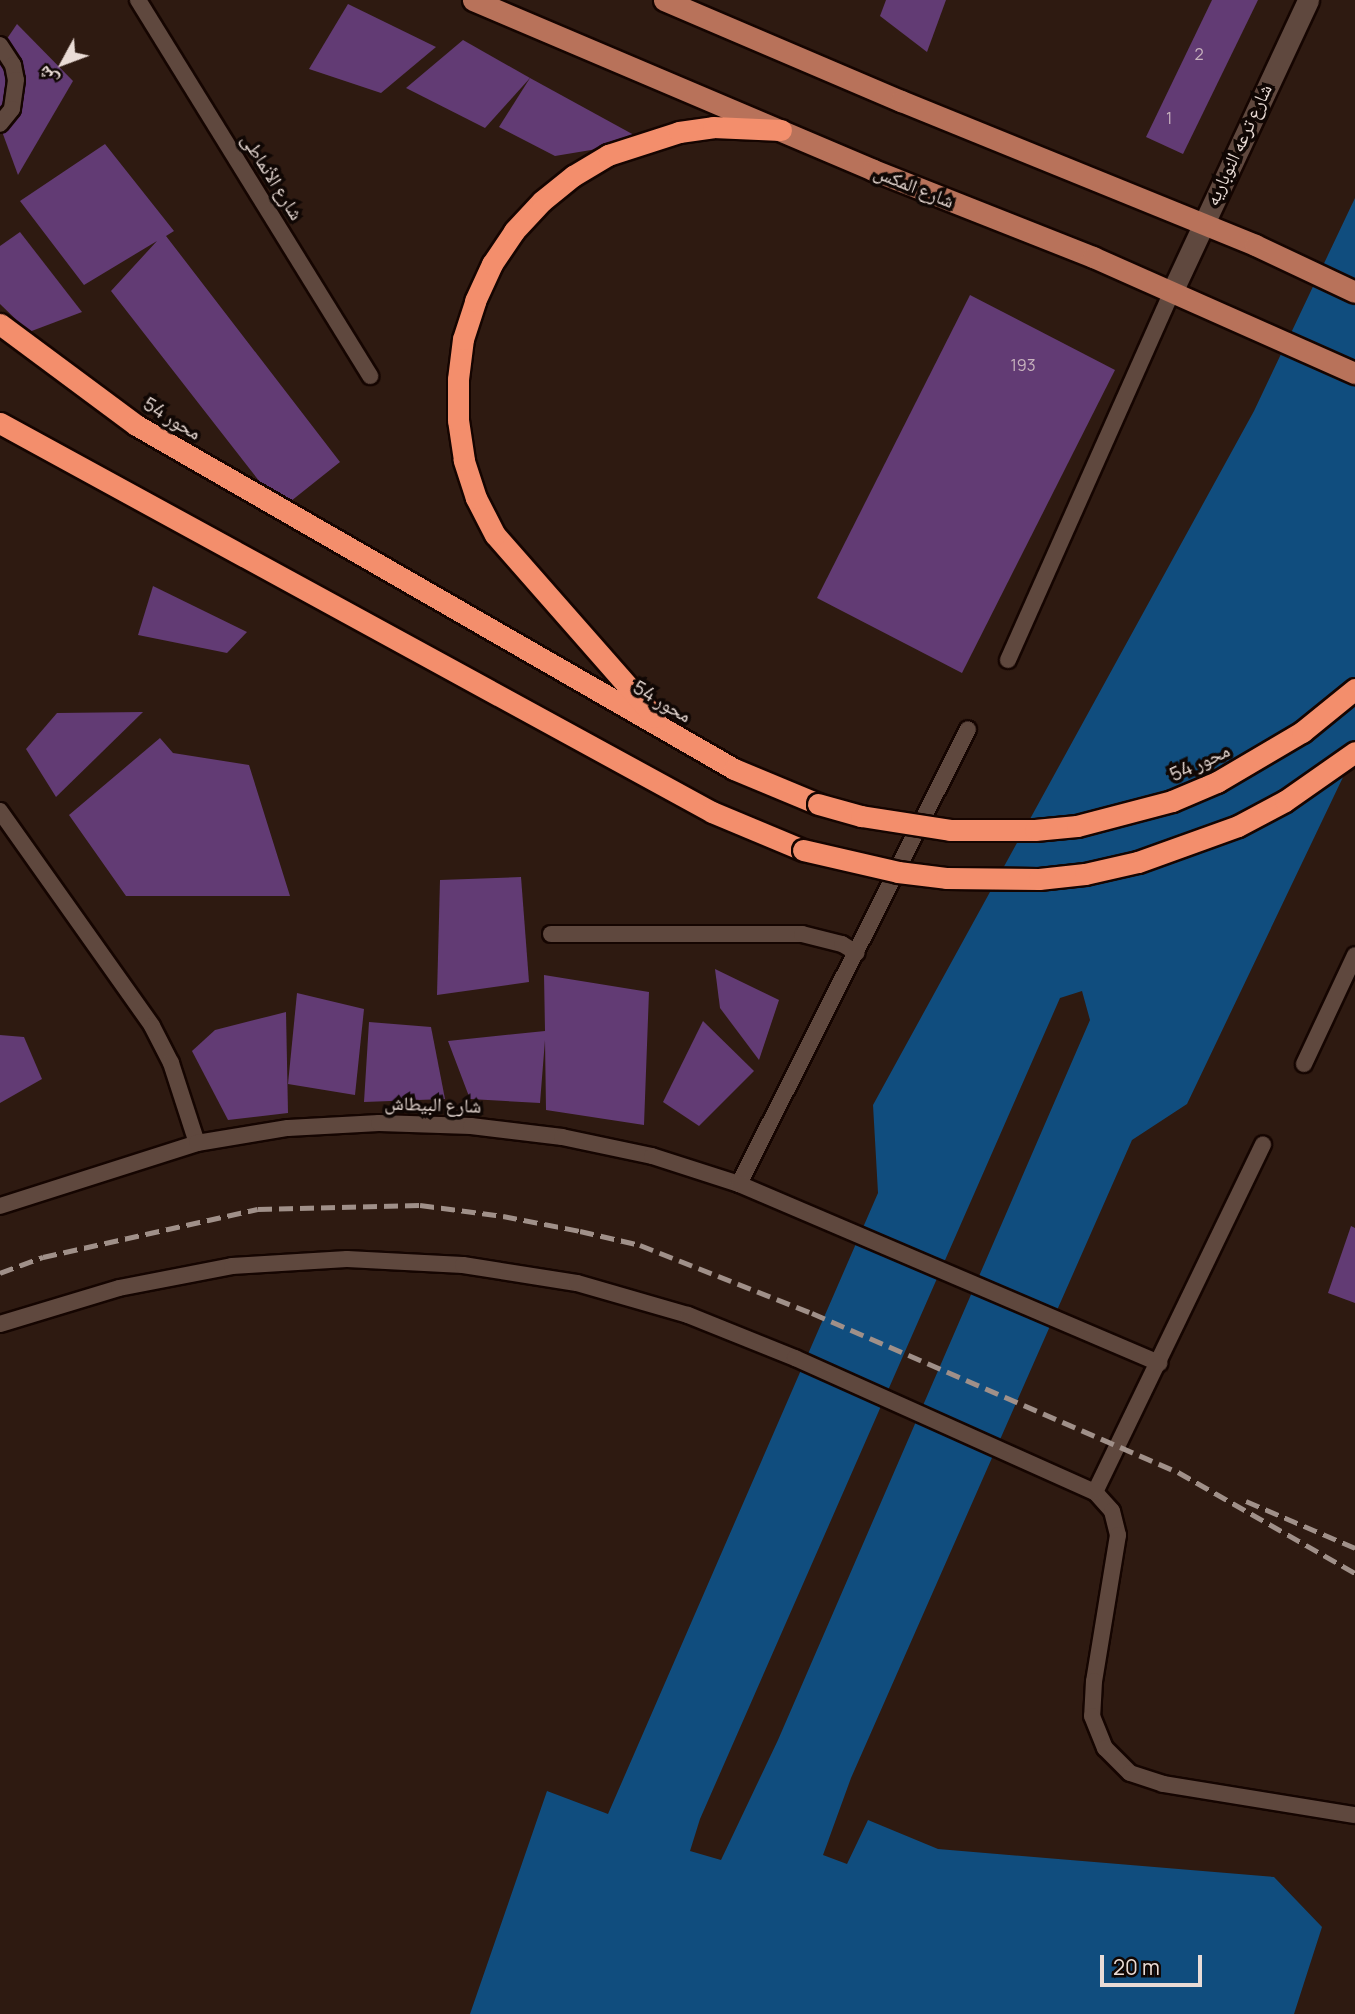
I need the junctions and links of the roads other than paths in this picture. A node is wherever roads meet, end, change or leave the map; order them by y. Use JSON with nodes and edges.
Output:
{"nodes":[{"id":1,"x":138,"y":0,"type":"edge"},
{"id":2,"x":473,"y":0,"type":"edge"},
{"id":3,"x":664,"y":0,"type":"edge"},
{"id":4,"x":1308,"y":0,"type":"edge"},
{"id":5,"x":0,"y":45,"type":"edge"},
{"id":6,"x":0,"y":124,"type":"edge"},
{"id":7,"x":781,"y":130,"type":"junction"},
{"id":8,"x":1202,"y":224,"type":"junction"},
{"id":9,"x":1172,"y":292,"type":"junction"},
{"id":10,"x":1355,"y":292,"type":"edge"},
{"id":11,"x":0,"y":324,"type":"edge"},
{"id":12,"x":1355,"y":373,"type":"edge"},
{"id":13,"x":370,"y":376,"type":"dead end"},
{"id":14,"x":0,"y":423,"type":"edge"},
{"id":15,"x":1008,"y":660,"type":"dead end"},
{"id":16,"x":1355,"y":689,"type":"edge"},
{"id":17,"x":968,"y":729,"type":"dead end"},
{"id":18,"x":668,"y":732,"type":"junction"},
{"id":19,"x":1355,"y":752,"type":"edge"},
{"id":20,"x":0,"y":811,"type":"edge"},
{"id":21,"x":551,"y":934,"type":"dead end"},
{"id":22,"x":857,"y":953,"type":"junction"},
{"id":23,"x":1355,"y":955,"type":"edge"},
{"id":24,"x":1304,"y":1064,"type":"dead end"},
{"id":25,"x":197,"y":1143,"type":"junction"},
{"id":26,"x":1263,"y":1145,"type":"dead end"},
{"id":27,"x":740,"y":1184,"type":"junction"},
{"id":28,"x":0,"y":1206,"type":"edge"},
{"id":29,"x":0,"y":1324,"type":"edge"},
{"id":30,"x":1159,"y":1363,"type":"junction"},
{"id":31,"x":1095,"y":1492,"type":"junction"},
{"id":32,"x":1355,"y":1815,"type":"edge"}],
"edges":[{"from":1,"to":13,"type":"lane","name":"شارع الأنماطى"},
{"from":2,"to":7,"type":"main road","name":"شارع المكس"},
{"from":3,"to":8,"type":"main road"},
{"from":4,"to":8,"type":"street","name":"شارع ترعه النوباريه"},
{"from":5,"to":6,"type":"lane"},
{"from":7,"to":9,"type":"main road","name":"شارع المكس"},
{"from":7,"to":18,"type":"highway"},
{"from":8,"to":9,"type":"street","name":"شارع ترعه النوباريه"},
{"from":8,"to":10,"type":"main road"},
{"from":9,"to":12,"type":"main road","name":"شارع المكس"},
{"from":9,"to":15,"type":"lane"},
{"from":11,"to":18,"type":"highway","name":"محور 54"},
{"from":14,"to":19,"type":"highway","bridge":true},
{"from":16,"to":18,"type":"highway","name":"محور 54","bridge":true},
{"from":17,"to":22,"type":"lane"},
{"from":20,"to":25,"type":"lane"},
{"from":21,"to":22,"type":"lane"},
{"from":22,"to":27,"type":"lane"},
{"from":23,"to":24,"type":"lane"},
{"from":25,"to":27,"type":"lane","name":"شارع البيطاش"},
{"from":25,"to":28,"type":"lane","name":"شارع البيطاش"},
{"from":26,"to":30,"type":"lane"},
{"from":27,"to":30,"type":"lane","name":"شارع البيطاش"},
{"from":29,"to":31,"type":"lane"},
{"from":30,"to":31,"type":"lane"},
{"from":31,"to":32,"type":"lane"}]}
